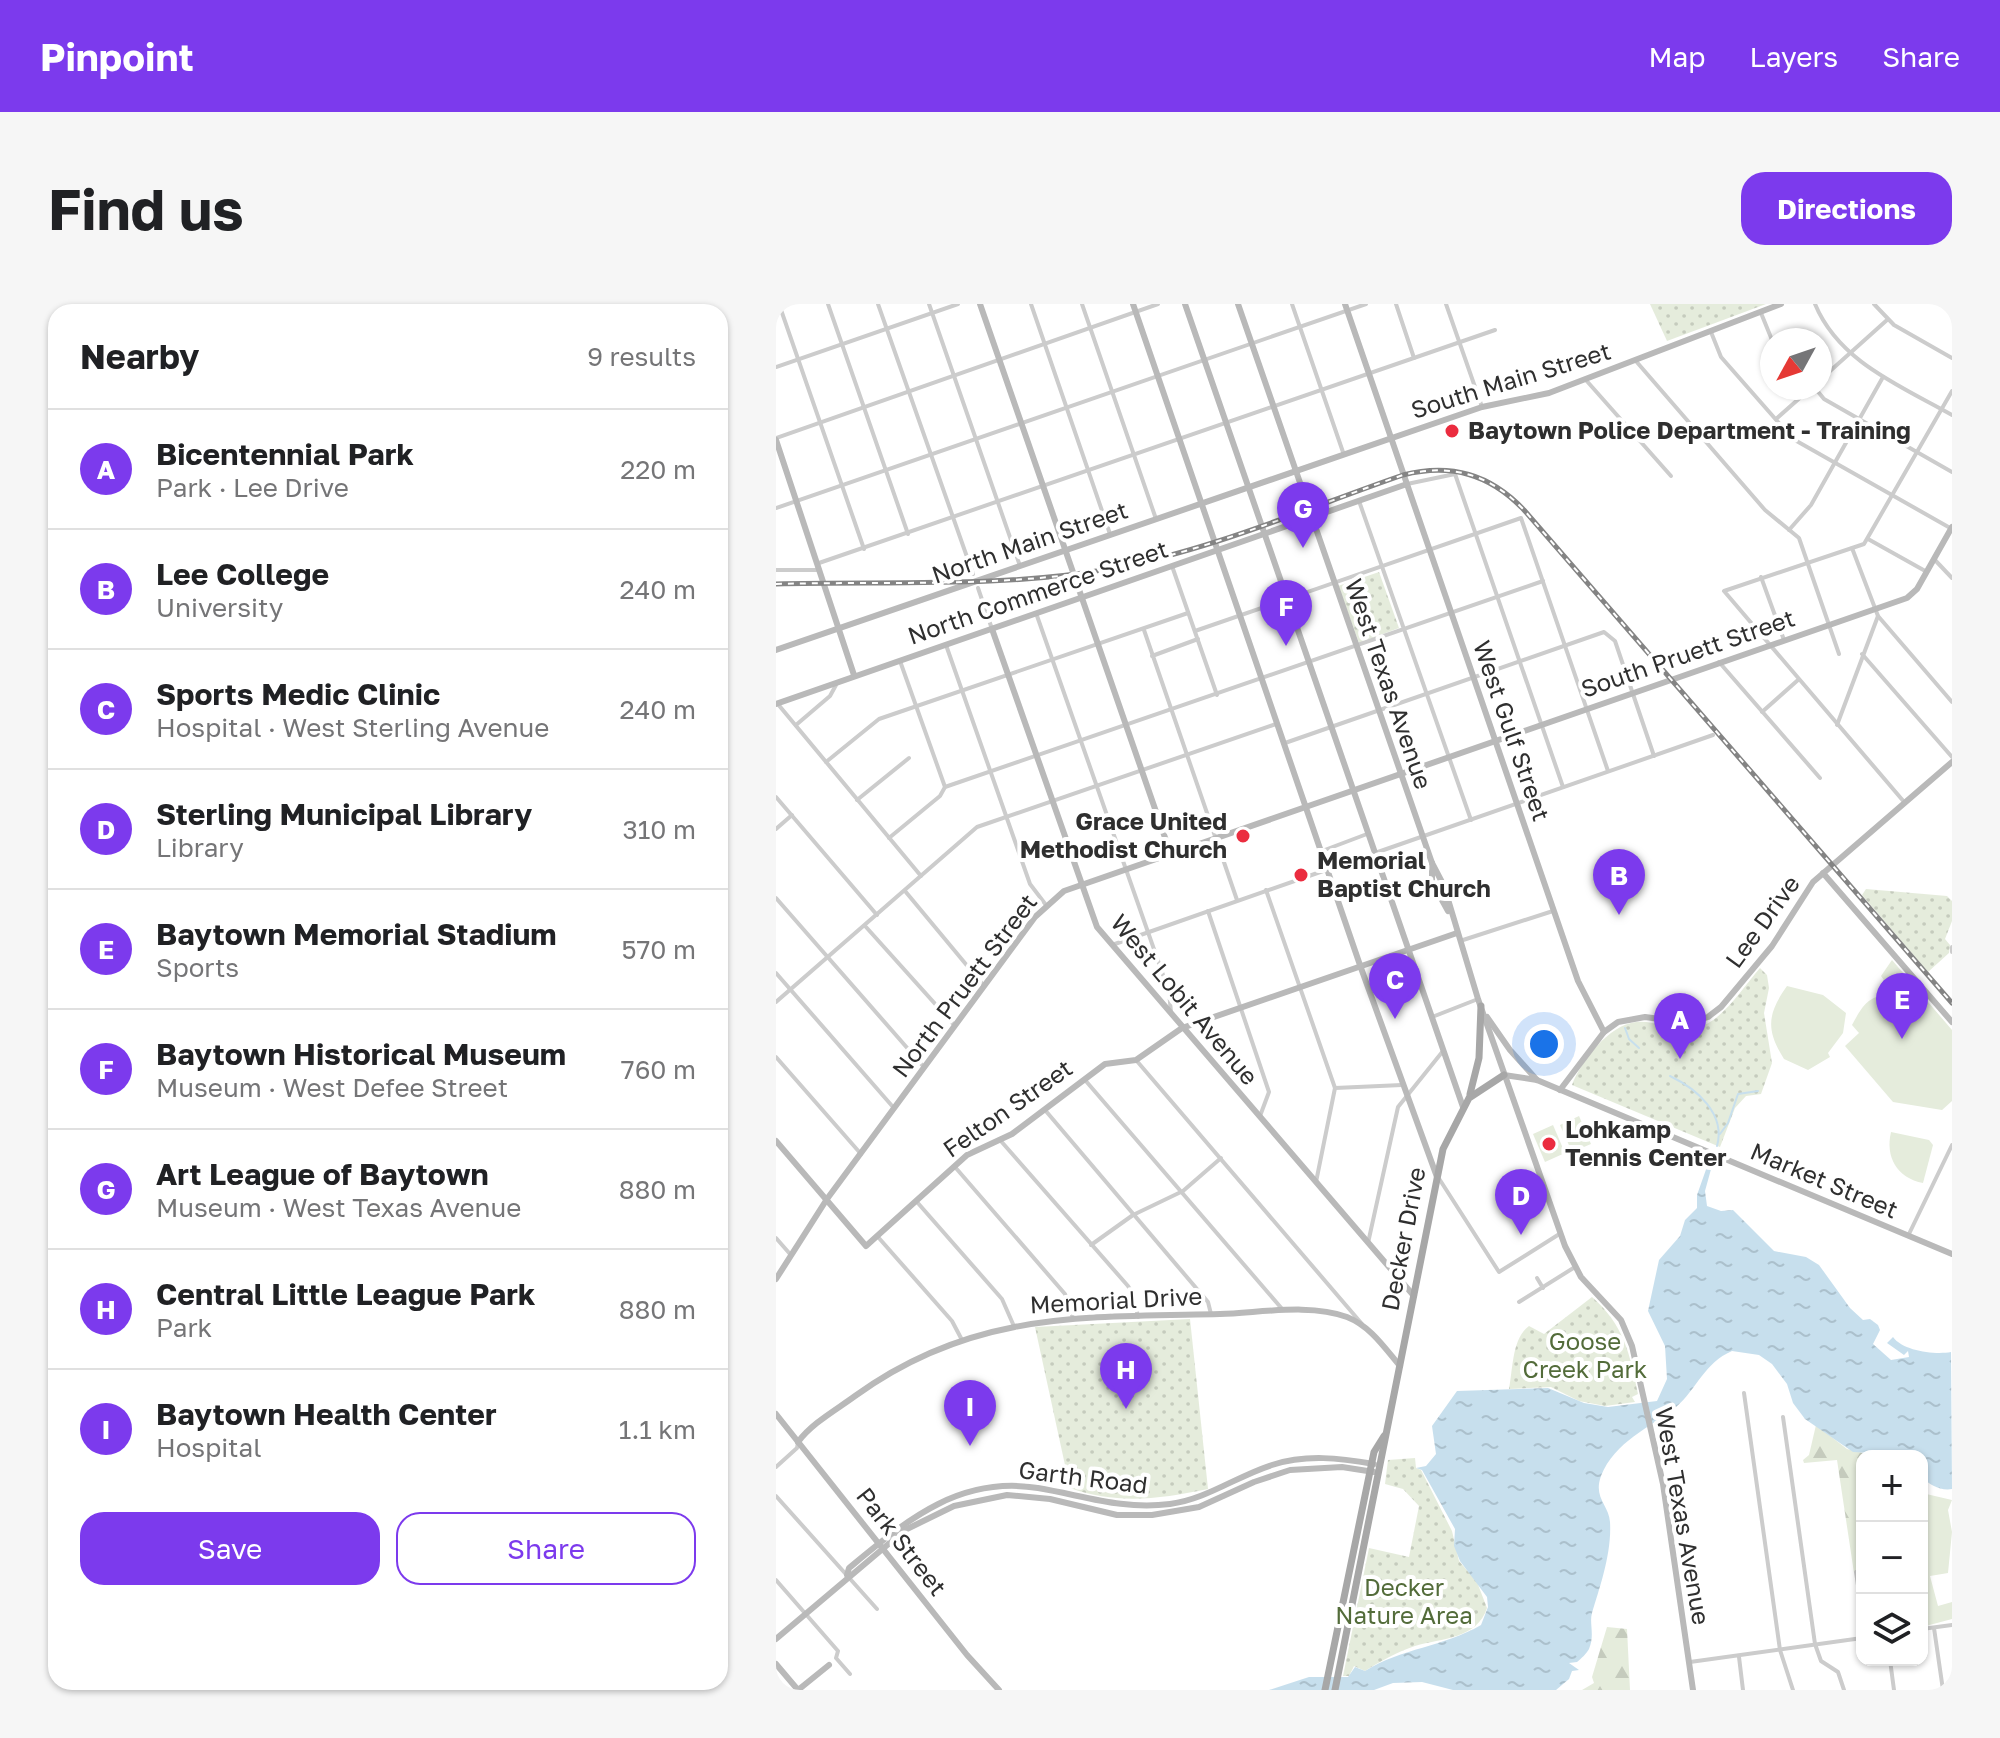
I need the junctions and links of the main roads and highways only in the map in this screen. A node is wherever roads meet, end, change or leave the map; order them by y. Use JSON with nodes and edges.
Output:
{"nodes":[{"id":1,"x":1479,"y":1003,"type":"road end"},
{"id":2,"x":1504,"y":1075,"type":"road end"},
{"id":3,"x":1469,"y":1098,"type":"junction"},
{"id":4,"x":1384,"y":1435,"type":"junction"},
{"id":5,"x":1325,"y":1690,"type":"edge"},
{"id":6,"x":1335,"y":1690,"type":"edge"}],
"edges":[{"from":1,"to":3,"type":"main road"},
{"from":2,"to":3,"type":"main road","name":"Decker Drive"},
{"from":3,"to":4,"type":"main road","name":"Decker Drive"},
{"from":4,"to":5,"type":"main road","name":"Decker Drive"},
{"from":4,"to":6,"type":"main road","name":"Decker Drive"}]}
